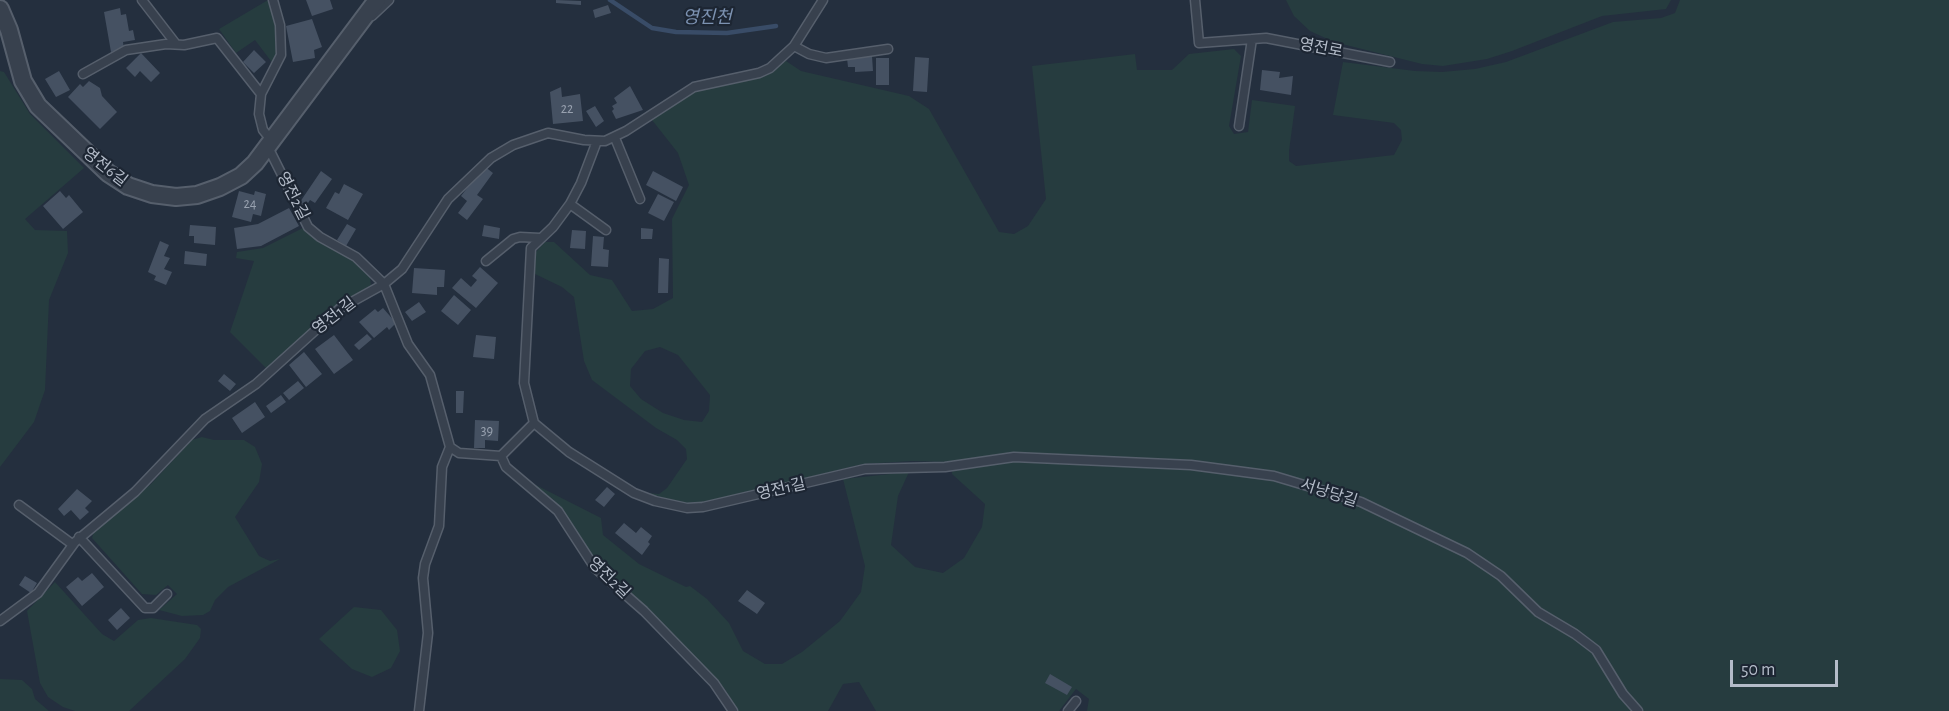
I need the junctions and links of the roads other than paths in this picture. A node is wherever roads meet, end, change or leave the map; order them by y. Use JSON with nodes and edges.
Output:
{"nodes":[{"id":1,"x":142,"y":0,"type":"edge"},
{"id":2,"x":273,"y":0,"type":"edge"},
{"id":3,"x":377,"y":0,"type":"edge"},
{"id":4,"x":389,"y":0,"type":"edge"},
{"id":5,"x":823,"y":0,"type":"edge"},
{"id":6,"x":1195,"y":0,"type":"edge"},
{"id":7,"x":0,"y":9,"type":"edge"},
{"id":8,"x":359,"y":26,"type":"junction"},
{"id":9,"x":1252,"y":39,"type":"junction"},
{"id":10,"x":176,"y":44,"type":"junction"},
{"id":11,"x":794,"y":46,"type":"junction"},
{"id":12,"x":888,"y":49,"type":"dead end"},
{"id":13,"x":1390,"y":62,"type":"dead end"},
{"id":14,"x":83,"y":74,"type":"dead end"},
{"id":15,"x":261,"y":94,"type":"junction"},
{"id":16,"x":1239,"y":126,"type":"dead end"},
{"id":17,"x":615,"y":138,"type":"junction"},
{"id":18,"x":597,"y":141,"type":"junction"},
{"id":19,"x":270,"y":144,"type":"junction"},
{"id":20,"x":640,"y":199,"type":"dead end"},
{"id":21,"x":570,"y":204,"type":"junction"},
{"id":22,"x":606,"y":230,"type":"dead end"},
{"id":23,"x":540,"y":238,"type":"junction"},
{"id":24,"x":486,"y":261,"type":"dead end"},
{"id":25,"x":384,"y":284,"type":"junction"},
{"id":26,"x":534,"y":423,"type":"junction"},
{"id":27,"x":450,"y":447,"type":"junction"},
{"id":28,"x":501,"y":456,"type":"junction"},
{"id":29,"x":945,"y":467,"type":"joint"},
{"id":30,"x":19,"y":505,"type":"dead end"},
{"id":31,"x":79,"y":537,"type":"junction"},
{"id":32,"x":72,"y":544,"type":"junction"},
{"id":33,"x":167,"y":594,"type":"dead end"},
{"id":34,"x":0,"y":621,"type":"edge"},
{"id":35,"x":1076,"y":701,"type":"dead end"},
{"id":36,"x":419,"y":711,"type":"edge"},
{"id":37,"x":733,"y":711,"type":"edge"},
{"id":38,"x":1068,"y":711,"type":"edge"},
{"id":39,"x":1638,"y":711,"type":"edge"}],
"edges":[{"from":1,"to":10,"type":"lane"},
{"from":2,"to":15,"type":"lane","name":"영전2길"},
{"from":3,"to":8,"type":"street","name":"영전6길"},
{"from":4,"to":8,"type":"lane","name":"영전6길"},
{"from":5,"to":11,"type":"lane","name":"영전1길"},
{"from":6,"to":9,"type":"lane","name":"영전로"},
{"from":7,"to":19,"type":"street","name":"영전6길"},
{"from":8,"to":19,"type":"street","name":"영전6길"},
{"from":9,"to":13,"type":"lane","name":"영전로"},
{"from":9,"to":16,"type":"lane"},
{"from":10,"to":14,"type":"lane"},
{"from":10,"to":15,"type":"lane"},
{"from":11,"to":12,"type":"lane"},
{"from":11,"to":17,"type":"lane","name":"영전1길"},
{"from":15,"to":19,"type":"lane","name":"영전2길"},
{"from":17,"to":18,"type":"lane","name":"영전1길"},
{"from":17,"to":20,"type":"lane"},
{"from":18,"to":21,"type":"lane"},
{"from":18,"to":25,"type":"lane","name":"영전1길"},
{"from":19,"to":25,"type":"lane","name":"영전2길"},
{"from":21,"to":22,"type":"lane"},
{"from":21,"to":23,"type":"lane"},
{"from":23,"to":24,"type":"lane"},
{"from":23,"to":26,"type":"lane"},
{"from":25,"to":27,"type":"lane","name":"영전2길"},
{"from":25,"to":31,"type":"lane","name":"영전1길"},
{"from":26,"to":28,"type":"lane"},
{"from":26,"to":29,"type":"lane","name":"영전1길"},
{"from":27,"to":28,"type":"lane"},
{"from":27,"to":36,"type":"lane"},
{"from":28,"to":37,"type":"lane","name":"영전2길"},
{"from":29,"to":39,"type":"lane","name":"서낭당길"},
{"from":30,"to":32,"type":"lane"},
{"from":31,"to":32,"type":"lane","name":"영전1길"},
{"from":31,"to":33,"type":"lane"},
{"from":32,"to":34,"type":"lane","name":"영전1길"},
{"from":35,"to":38,"type":"lane"}]}
